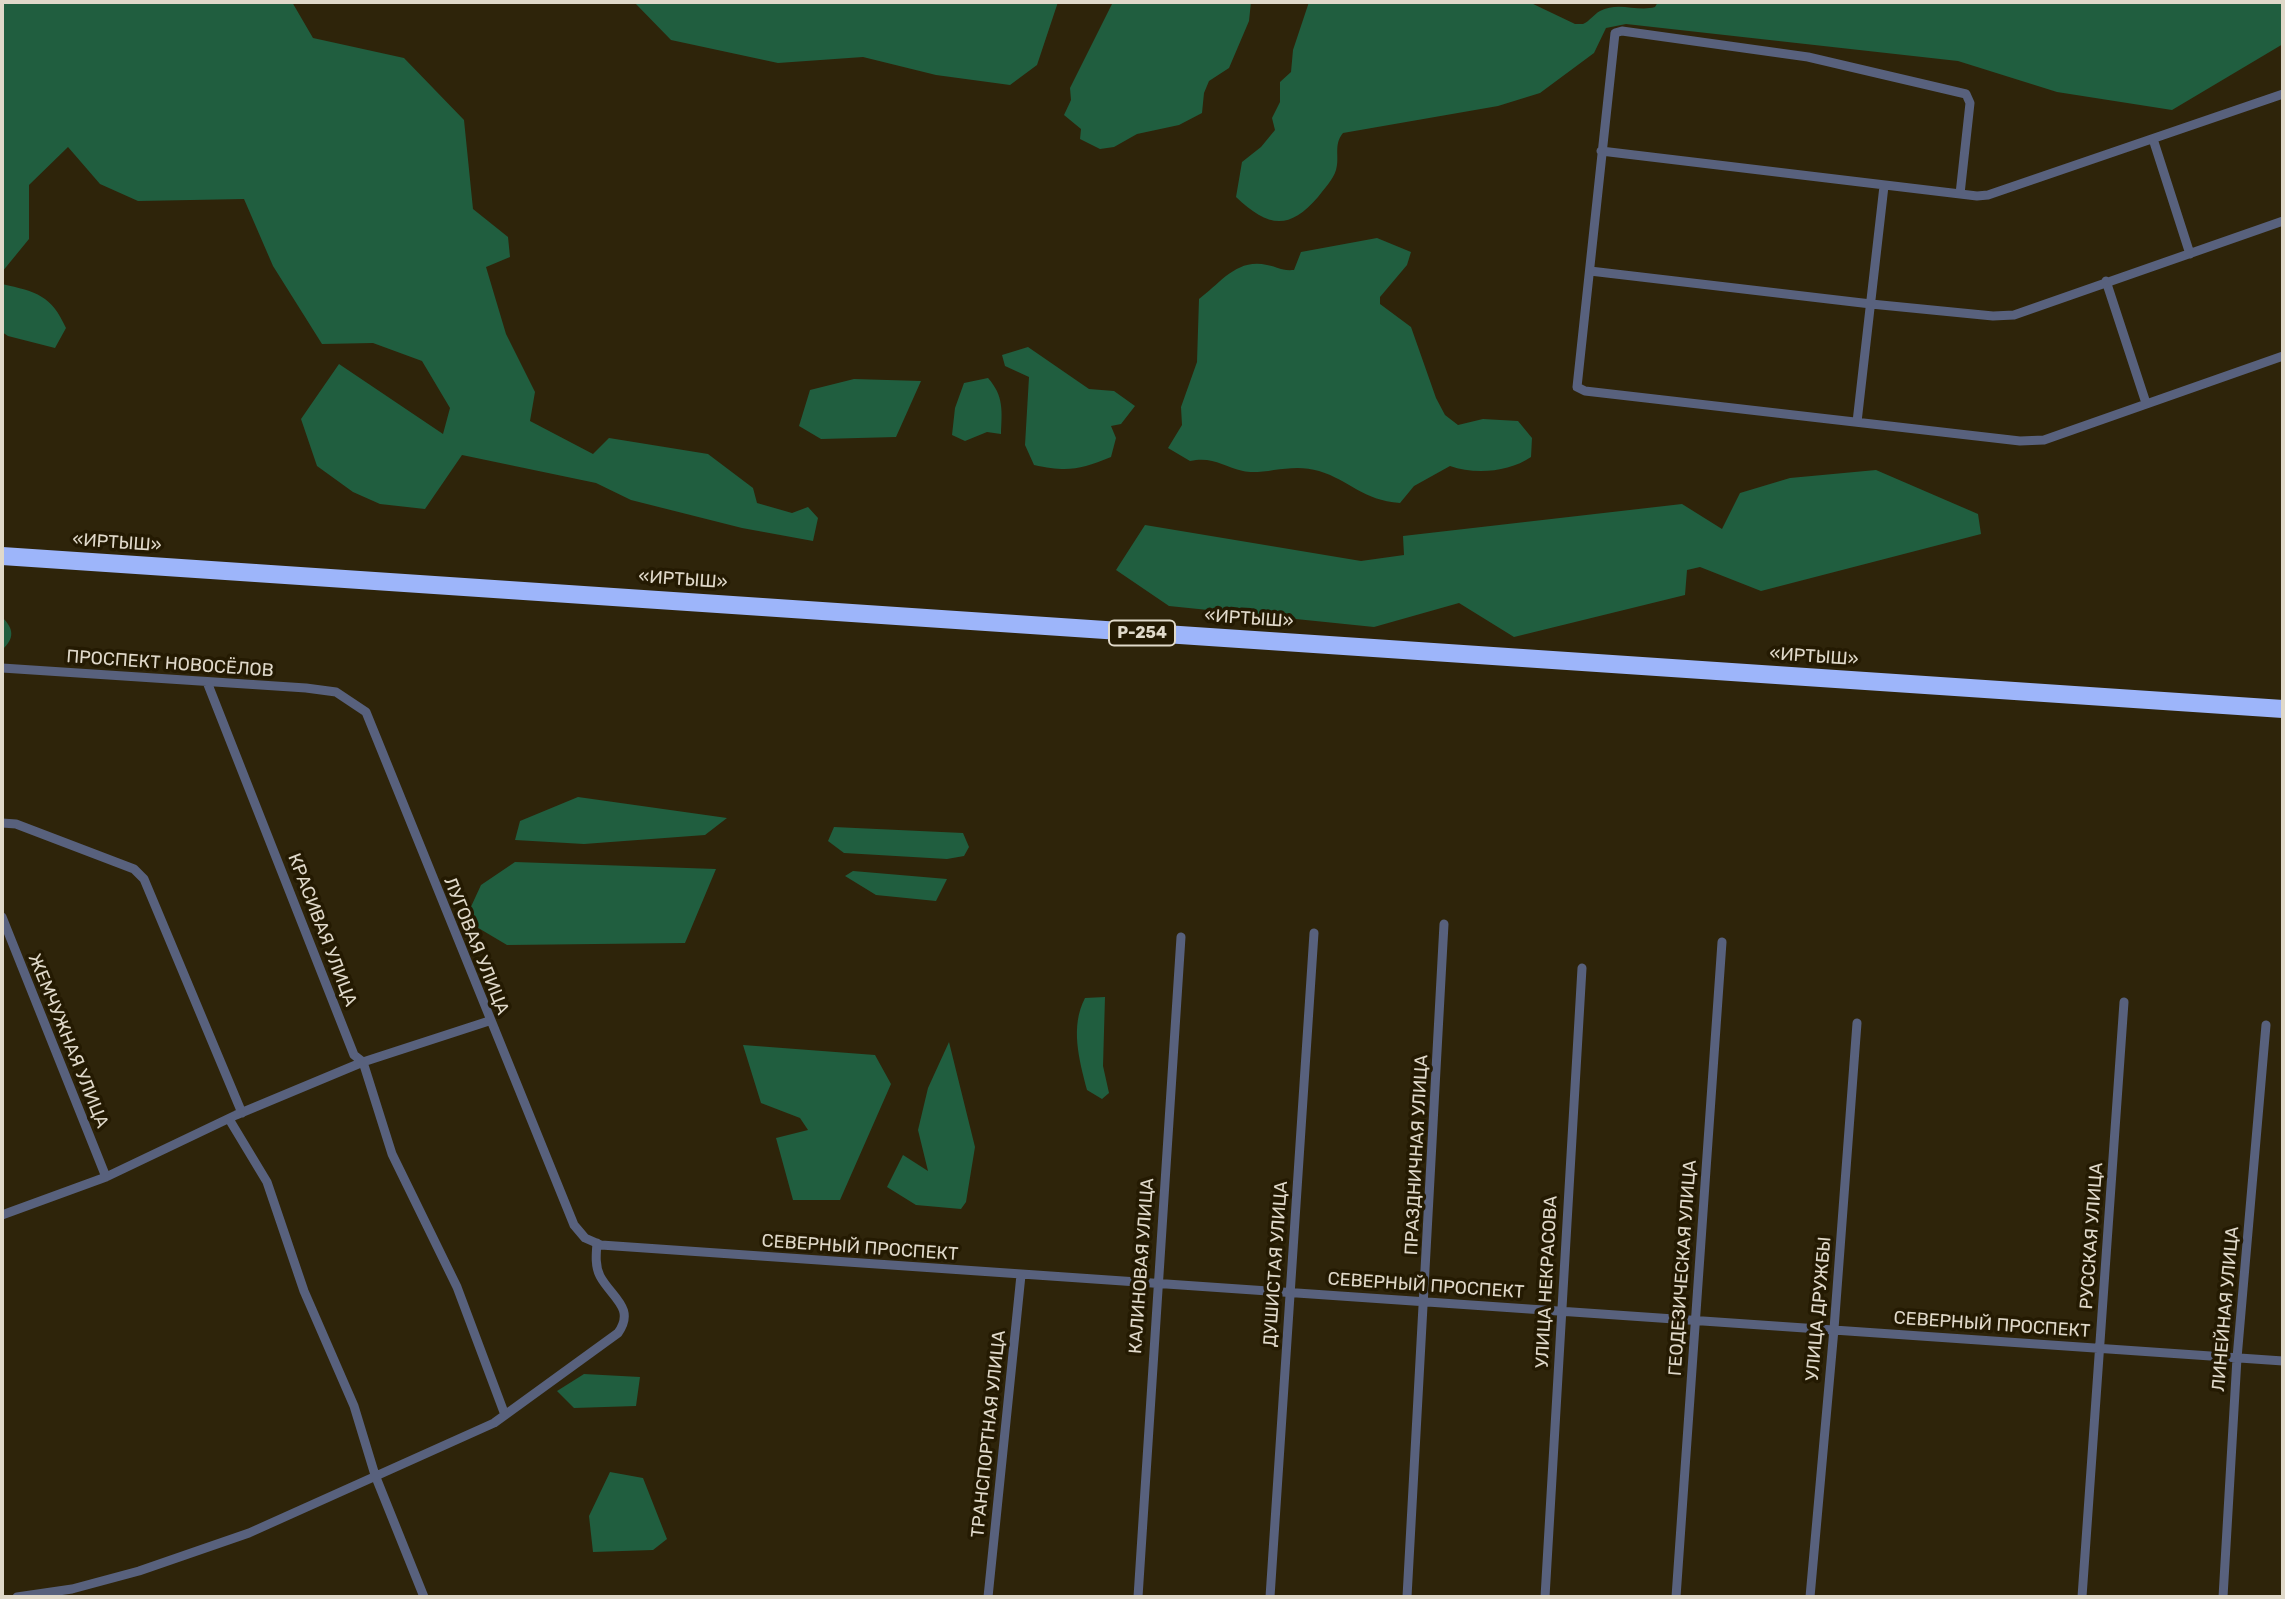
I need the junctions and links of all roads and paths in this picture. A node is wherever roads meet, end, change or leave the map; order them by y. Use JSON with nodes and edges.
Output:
{"nodes":[{"id":1,"x":2283,"y":94,"type":"edge"},
{"id":2,"x":2153,"y":139,"type":"junction"},
{"id":3,"x":1601,"y":151,"type":"junction"},
{"id":4,"x":1884,"y":186,"type":"junction"},
{"id":5,"x":1960,"y":194,"type":"junction"},
{"id":6,"x":2283,"y":221,"type":"edge"},
{"id":7,"x":2190,"y":254,"type":"junction"},
{"id":8,"x":1590,"y":271,"type":"junction"},
{"id":9,"x":2106,"y":281,"type":"junction"},
{"id":10,"x":1871,"y":303,"type":"junction"},
{"id":11,"x":2283,"y":356,"type":"edge"},
{"id":12,"x":2146,"y":403,"type":"junction"},
{"id":13,"x":1857,"y":422,"type":"junction"},
{"id":14,"x":2,"y":556,"type":"edge"},
{"id":15,"x":2,"y":668,"type":"edge"},
{"id":16,"x":207,"y":682,"type":"junction"},
{"id":17,"x":336,"y":692,"type":"joint"},
{"id":18,"x":2283,"y":709,"type":"edge"},
{"id":19,"x":2,"y":822,"type":"edge"},
{"id":20,"x":2,"y":917,"type":"edge"},
{"id":21,"x":1444,"y":924,"type":"dead end"},
{"id":22,"x":1314,"y":933,"type":"dead end"},
{"id":23,"x":1181,"y":937,"type":"dead end"},
{"id":24,"x":1721,"y":942,"type":"dead end"},
{"id":25,"x":1583,"y":968,"type":"dead end"},
{"id":26,"x":2124,"y":1002,"type":"dead end"},
{"id":27,"x":489,"y":1021,"type":"junction"},
{"id":28,"x":1857,"y":1023,"type":"dead end"},
{"id":29,"x":2266,"y":1024,"type":"dead end"},
{"id":30,"x":363,"y":1062,"type":"junction"},
{"id":31,"x":242,"y":1113,"type":"junction"},
{"id":32,"x":229,"y":1119,"type":"junction"},
{"id":33,"x":106,"y":1177,"type":"junction"},
{"id":34,"x":2,"y":1215,"type":"edge"},
{"id":35,"x":574,"y":1225,"type":"joint"},
{"id":36,"x":597,"y":1243,"type":"junction"},
{"id":37,"x":1021,"y":1275,"type":"junction"},
{"id":38,"x":1156,"y":1283,"type":"junction"},
{"id":39,"x":1290,"y":1292,"type":"junction"},
{"id":40,"x":1424,"y":1301,"type":"junction"},
{"id":41,"x":1562,"y":1312,"type":"junction"},
{"id":42,"x":1696,"y":1321,"type":"junction"},
{"id":43,"x":1834,"y":1329,"type":"junction"},
{"id":44,"x":2099,"y":1349,"type":"junction"},
{"id":45,"x":2237,"y":1358,"type":"junction"},
{"id":46,"x":2283,"y":1361,"type":"edge"},
{"id":47,"x":505,"y":1415,"type":"junction"},
{"id":48,"x":375,"y":1475,"type":"junction"},
{"id":49,"x":17,"y":1597,"type":"edge"},
{"id":50,"x":424,"y":1597,"type":"edge"},
{"id":51,"x":988,"y":1597,"type":"edge"},
{"id":52,"x":1138,"y":1597,"type":"edge"},
{"id":53,"x":1270,"y":1597,"type":"edge"},
{"id":54,"x":1407,"y":1597,"type":"edge"},
{"id":55,"x":1545,"y":1597,"type":"edge"},
{"id":56,"x":1676,"y":1597,"type":"edge"},
{"id":57,"x":1810,"y":1597,"type":"edge"},
{"id":58,"x":2082,"y":1597,"type":"edge"},
{"id":59,"x":2223,"y":1597,"type":"edge"}],
"edges":[{"from":1,"to":2,"type":"street"},
{"from":2,"to":5,"type":"street"},
{"from":2,"to":7,"type":"street"},
{"from":3,"to":4,"type":"street"},
{"from":3,"to":5,"type":"street"},
{"from":3,"to":8,"type":"street"},
{"from":4,"to":5,"type":"street"},
{"from":4,"to":10,"type":"street"},
{"from":6,"to":7,"type":"street"},
{"from":7,"to":9,"type":"street"},
{"from":8,"to":10,"type":"street"},
{"from":8,"to":13,"type":"street"},
{"from":9,"to":10,"type":"street"},
{"from":9,"to":12,"type":"street"},
{"from":10,"to":13,"type":"street"},
{"from":11,"to":12,"type":"street"},
{"from":12,"to":13,"type":"street"},
{"from":14,"to":18,"type":"highway","name":"«ИРТЫШ»","number":"Р-254"},
{"from":15,"to":16,"type":"street","name":"ПРОСПЕКТ НОВОСЁЛОВ"},
{"from":16,"to":17,"type":"street","name":"ПРОСПЕКТ НОВОСЁЛОВ"},
{"from":16,"to":30,"type":"street","name":"КРАСИВАЯ УЛИЦА"},
{"from":17,"to":27,"type":"street","name":"ЛУГОВАЯ УЛИЦА"},
{"from":19,"to":31,"type":"street"},
{"from":20,"to":33,"type":"street","name":"ЖЕМЧУЖНАЯ УЛИЦА"},
{"from":21,"to":40,"type":"street","name":"ПРАЗДНИЧНАЯ УЛИЦА"},
{"from":22,"to":39,"type":"street","name":"ДУШИСТАЯ УЛИЦА"},
{"from":23,"to":38,"type":"street","name":"КАЛИНОВАЯ УЛИЦА"},
{"from":24,"to":42,"type":"street","name":"ГЕОДЕЗИЧЕСКАЯ УЛИЦА"},
{"from":25,"to":41,"type":"street","name":"УЛИЦА НЕКРАСОВА"},
{"from":26,"to":44,"type":"street","name":"РУССКАЯ УЛИЦА"},
{"from":27,"to":30,"type":"street"},
{"from":27,"to":35,"type":"street","name":"ЛУГОВАЯ УЛИЦА"},
{"from":28,"to":43,"type":"street","name":"УЛИЦА ДРУЖБЫ"},
{"from":29,"to":45,"type":"street","name":"ЛИНЕЙНАЯ УЛИЦА"},
{"from":30,"to":31,"type":"street"},
{"from":30,"to":47,"type":"street","name":"КРАСИВАЯ УЛИЦА"},
{"from":31,"to":32,"type":"street"},
{"from":32,"to":33,"type":"street"},
{"from":32,"to":48,"type":"street"},
{"from":33,"to":34,"type":"street"},
{"from":35,"to":36,"type":"street","name":"СЕВЕРНЫЙ ПРОСПЕКТ"},
{"from":36,"to":37,"type":"street","name":"СЕВЕРНЫЙ ПРОСПЕКТ"},
{"from":36,"to":47,"type":"street"},
{"from":37,"to":38,"type":"street","name":"СЕВЕРНЫЙ ПРОСПЕКТ"},
{"from":37,"to":51,"type":"street","name":"ТРАНСПОРТНАЯ УЛИЦА"},
{"from":38,"to":39,"type":"street","name":"СЕВЕРНЫЙ ПРОСПЕКТ"},
{"from":38,"to":52,"type":"street","name":"КАЛИНОВАЯ УЛИЦА"},
{"from":39,"to":40,"type":"street","name":"СЕВЕРНЫЙ ПРОСПЕКТ"},
{"from":39,"to":53,"type":"street","name":"ДУШИСТАЯ УЛИЦА"},
{"from":40,"to":41,"type":"street","name":"СЕВЕРНЫЙ ПРОСПЕКТ"},
{"from":40,"to":54,"type":"street","name":"ПРАЗДНИЧНАЯ УЛИЦА"},
{"from":41,"to":42,"type":"street","name":"СЕВЕРНЫЙ ПРОСПЕКТ"},
{"from":41,"to":55,"type":"street","name":"УЛИЦА НЕКРАСОВА"},
{"from":42,"to":43,"type":"street","name":"СЕВЕРНЫЙ ПРОСПЕКТ"},
{"from":42,"to":56,"type":"street","name":"ГЕОДЕЗИЧЕСКАЯ УЛИЦА"},
{"from":43,"to":44,"type":"street","name":"СЕВЕРНЫЙ ПРОСПЕКТ"},
{"from":43,"to":57,"type":"street","name":"УЛИЦА ДРУЖБЫ"},
{"from":44,"to":45,"type":"street","name":"СЕВЕРНЫЙ ПРОСПЕКТ"},
{"from":44,"to":58,"type":"street","name":"РУССКАЯ УЛИЦА"},
{"from":45,"to":46,"type":"street","name":"СЕВЕРНЫЙ ПРОСПЕКТ"},
{"from":45,"to":59,"type":"street","name":"ЛИНЕЙНАЯ УЛИЦА"},
{"from":47,"to":48,"type":"street"},
{"from":48,"to":49,"type":"street"},
{"from":48,"to":50,"type":"street"}]}
